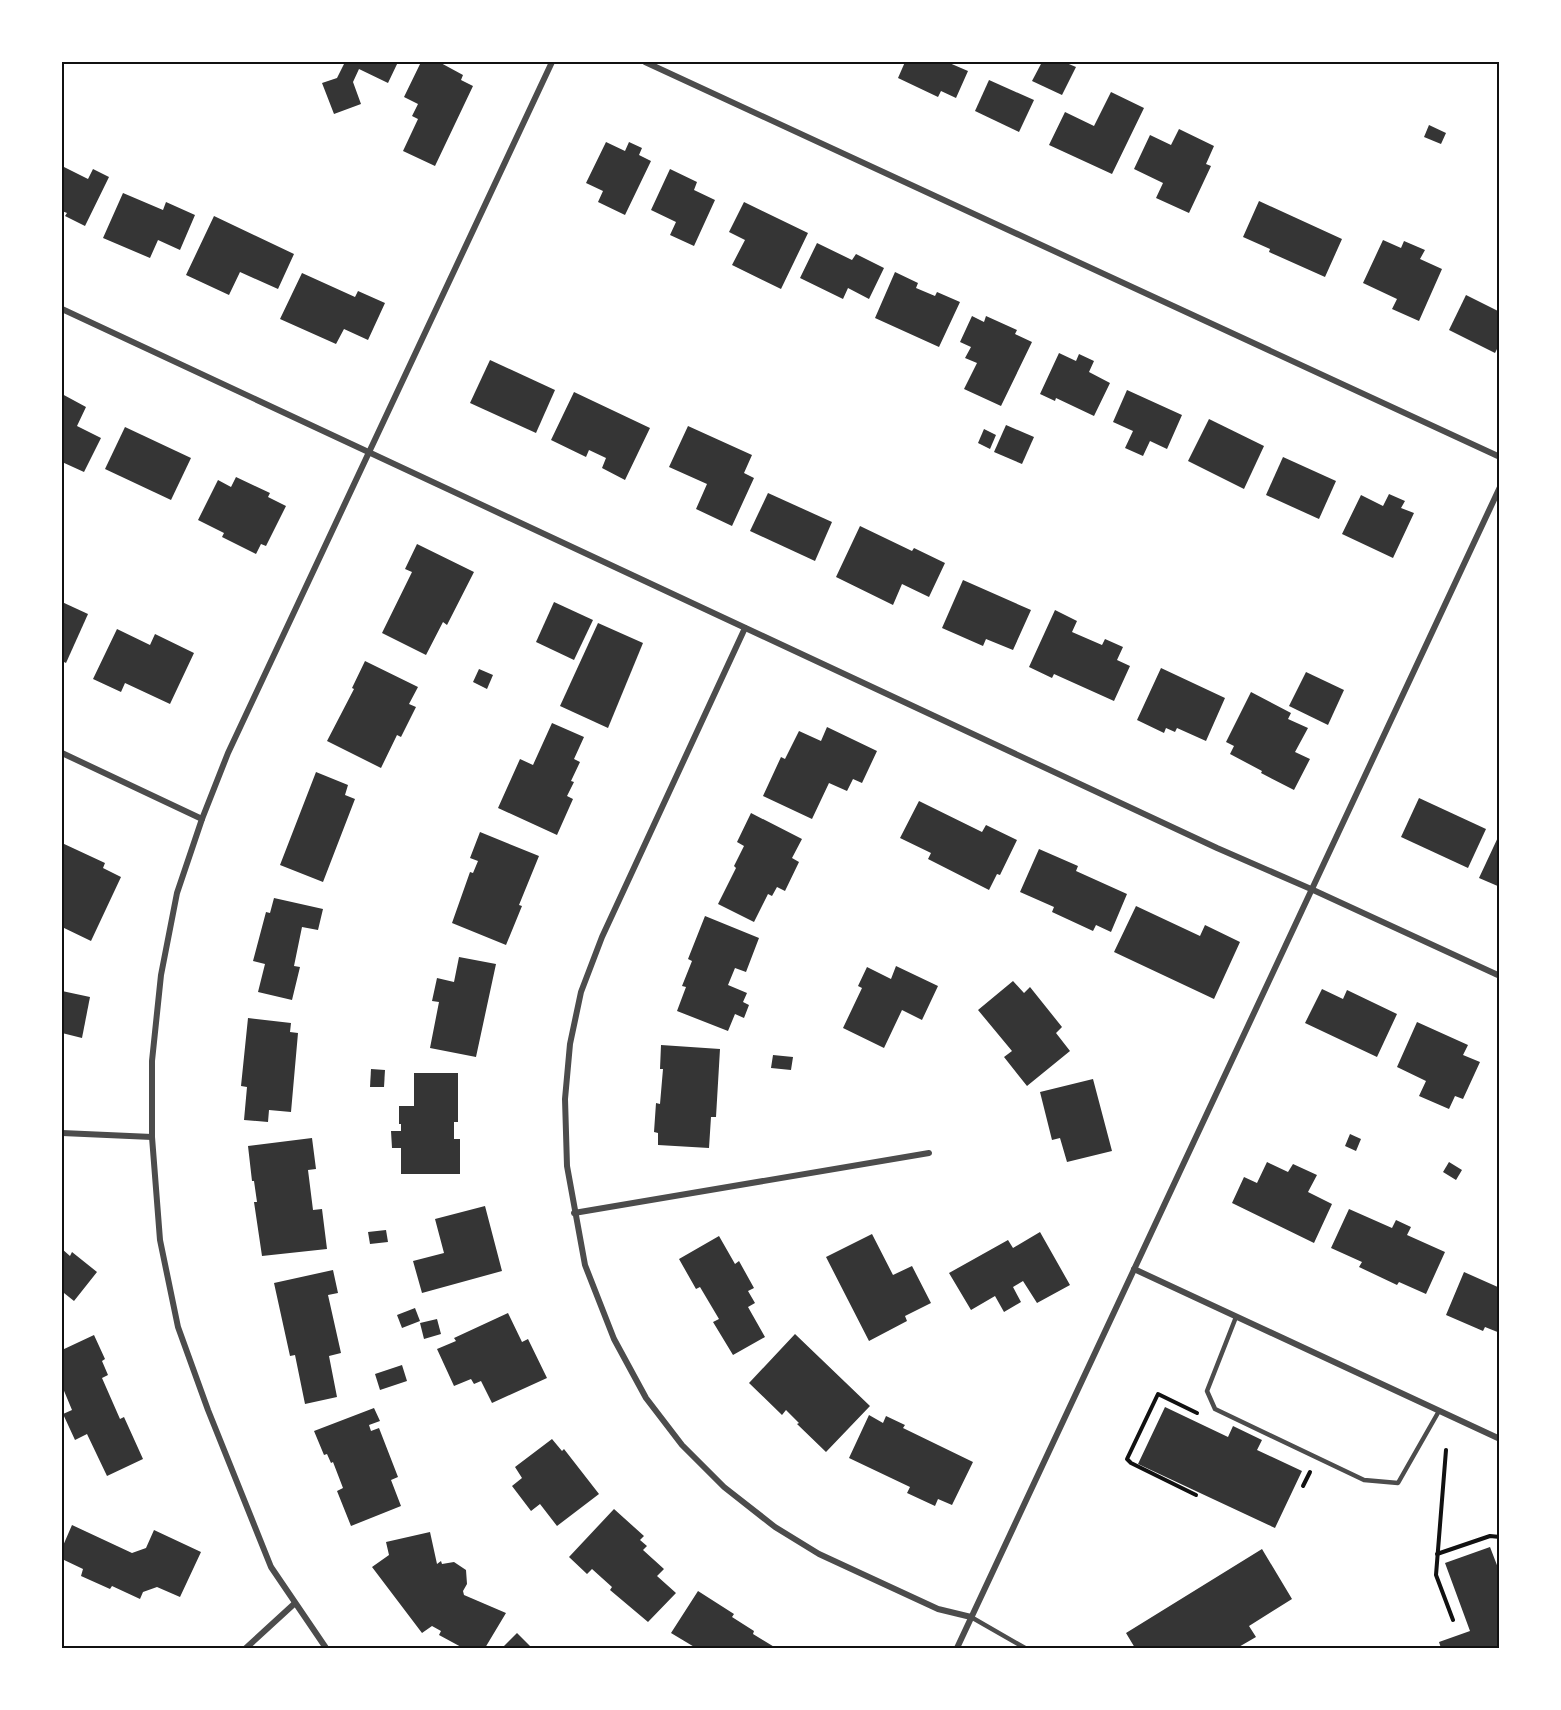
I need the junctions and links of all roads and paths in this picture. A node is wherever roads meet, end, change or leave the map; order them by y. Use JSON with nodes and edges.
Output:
{"nodes":[{"id":1,"x":552,"y":62,"type":"edge"},
{"id":2,"x":645,"y":62,"type":"edge"},
{"id":3,"x":62,"y":309,"type":"edge"},
{"id":4,"x":368,"y":452,"type":"junction"},
{"id":5,"x":1500,"y":458,"type":"edge"},
{"id":6,"x":1500,"y":487,"type":"edge"},
{"id":7,"x":745,"y":628,"type":"junction"},
{"id":8,"x":62,"y":753,"type":"edge"},
{"id":9,"x":202,"y":819,"type":"junction"},
{"id":10,"x":1311,"y":889,"type":"junction"},
{"id":11,"x":1500,"y":976,"type":"edge"},
{"id":12,"x":62,"y":1133,"type":"edge"},
{"id":13,"x":152,"y":1137,"type":"junction"},
{"id":14,"x":929,"y":1153,"type":"dead end"},
{"id":15,"x":574,"y":1213,"type":"junction"},
{"id":16,"x":1134,"y":1269,"type":"junction"},
{"id":17,"x":1236,"y":1317,"type":"junction"},
{"id":18,"x":1439,"y":1411,"type":"junction"},
{"id":19,"x":1202,"y":1415,"type":"dead end"},
{"id":20,"x":1500,"y":1439,"type":"edge"},
{"id":21,"x":1446,"y":1450,"type":"dead end"},
{"id":22,"x":1307,"y":1478,"type":"dead end"},
{"id":23,"x":1303,"y":1486,"type":"dead end"},
{"id":24,"x":1196,"y":1495,"type":"dead end"},
{"id":25,"x":1500,"y":1537,"type":"edge"},
{"id":26,"x":1437,"y":1554,"type":"junction"},
{"id":27,"x":294,"y":1604,"type":"junction"},
{"id":28,"x":971,"y":1617,"type":"junction"},
{"id":29,"x":1453,"y":1620,"type":"dead end"},
{"id":30,"x":246,"y":1648,"type":"edge"},
{"id":31,"x":326,"y":1648,"type":"edge"},
{"id":32,"x":957,"y":1648,"type":"edge"},
{"id":33,"x":1025,"y":1648,"type":"edge"}],
"edges":[{"from":1,"to":4,"type":"street"},
{"from":2,"to":5,"type":"street"},
{"from":3,"to":4,"type":"street"},
{"from":4,"to":7,"type":"street"},
{"from":4,"to":9,"type":"street"},
{"from":6,"to":10,"type":"street"},
{"from":7,"to":10,"type":"street"},
{"from":7,"to":15,"type":"street"},
{"from":8,"to":9,"type":"street"},
{"from":9,"to":13,"type":"street"},
{"from":10,"to":11,"type":"street"},
{"from":10,"to":16,"type":"street"},
{"from":12,"to":13,"type":"street"},
{"from":13,"to":27,"type":"street"},
{"from":14,"to":15,"type":"street"},
{"from":15,"to":28,"type":"street"},
{"from":16,"to":17,"type":"street"},
{"from":16,"to":28,"type":"street"},
{"from":17,"to":18,"type":"street"},
{"from":17,"to":18,"type":"lane"},
{"from":18,"to":20,"type":"street"},
{"from":19,"to":24,"type":"path"},
{"from":21,"to":26,"type":"path"},
{"from":22,"to":23,"type":"path"},
{"from":25,"to":26,"type":"path"},
{"from":26,"to":29,"type":"path"},
{"from":27,"to":30,"type":"street"},
{"from":27,"to":31,"type":"street"},
{"from":28,"to":32,"type":"street"},
{"from":28,"to":33,"type":"lane"}]}
